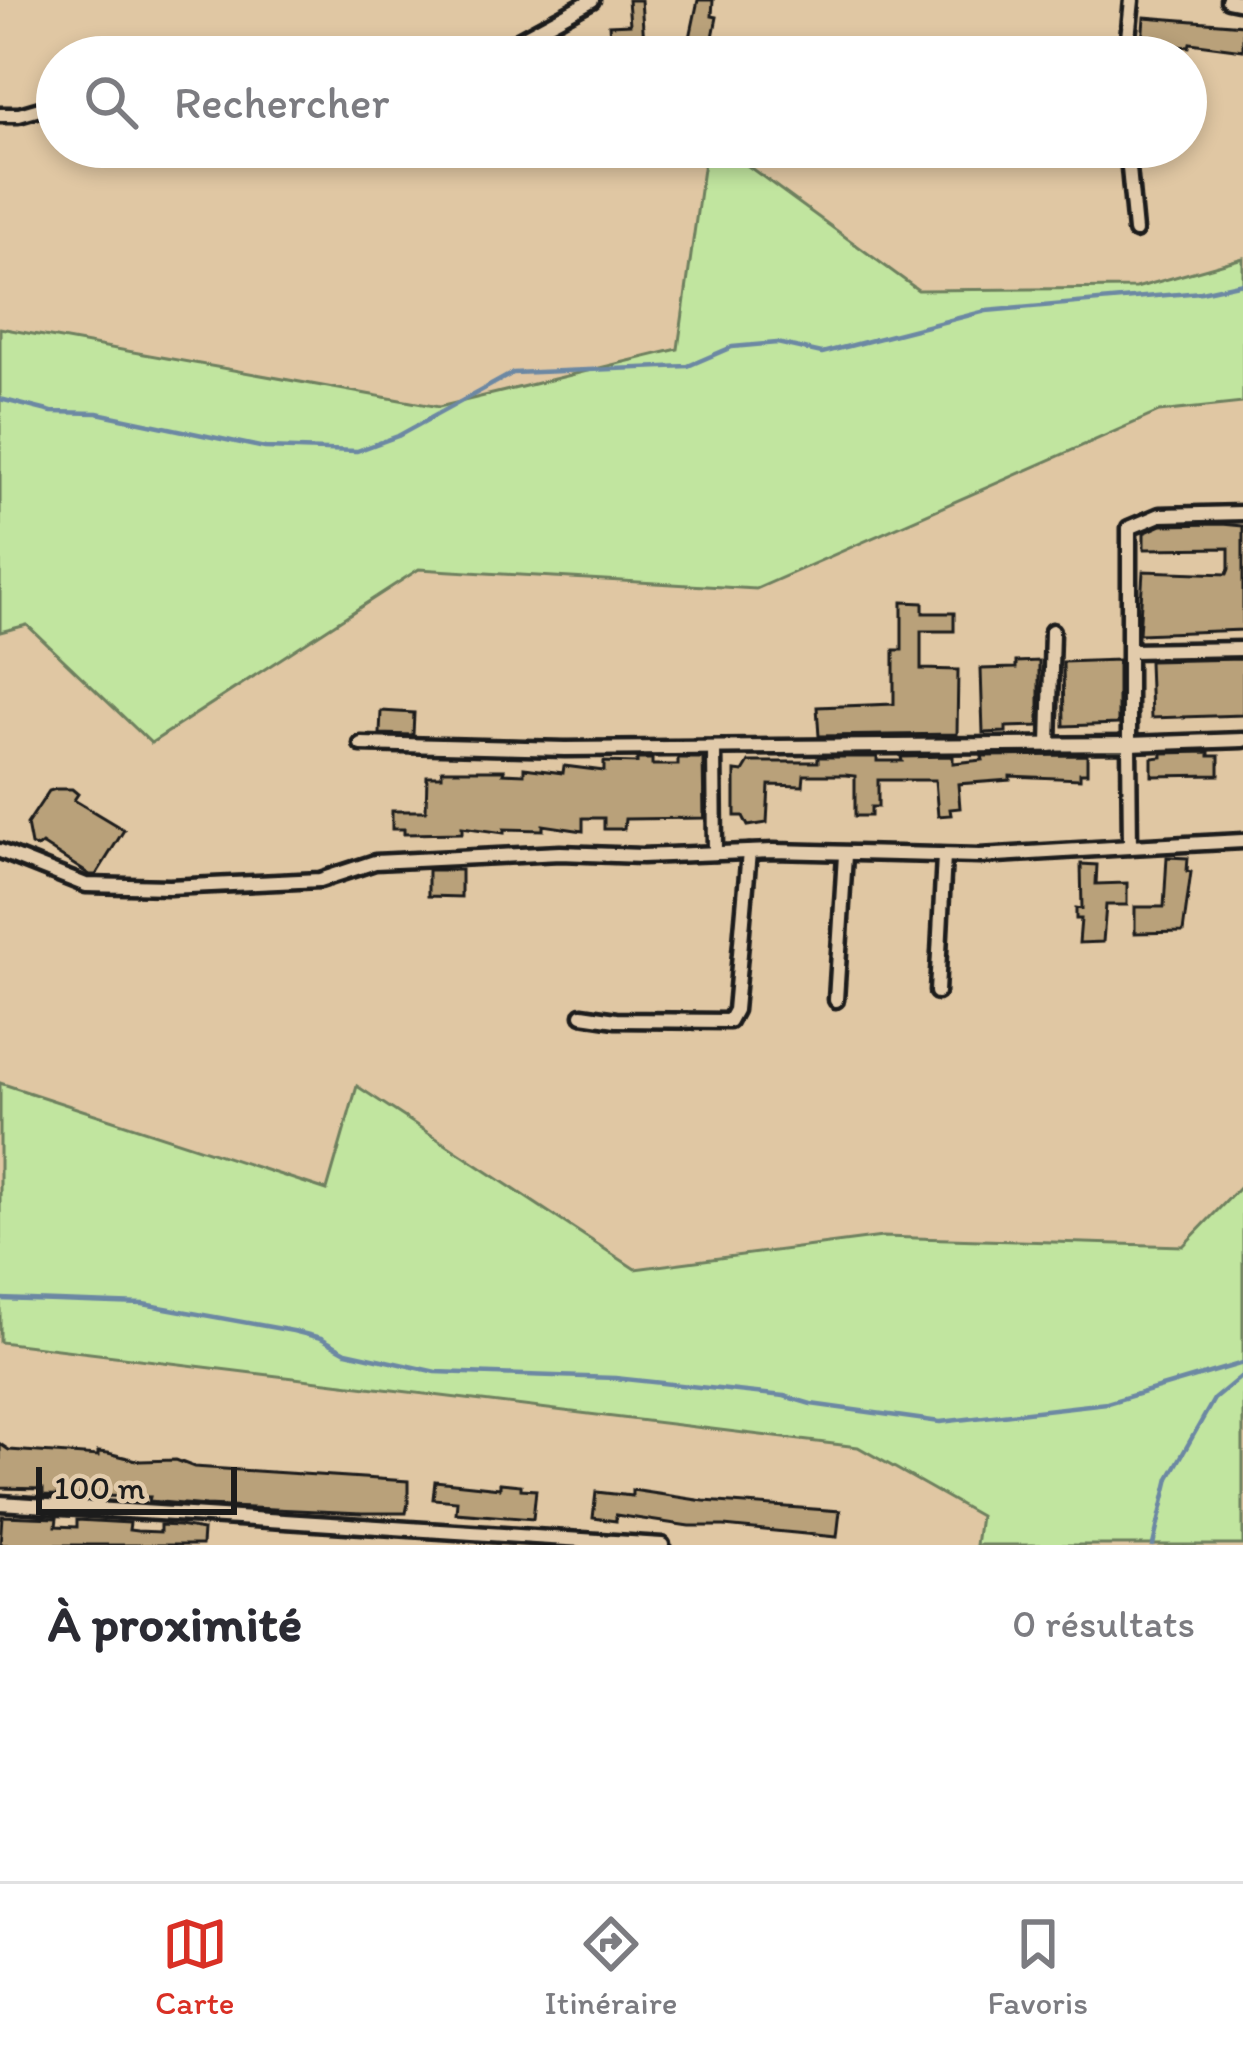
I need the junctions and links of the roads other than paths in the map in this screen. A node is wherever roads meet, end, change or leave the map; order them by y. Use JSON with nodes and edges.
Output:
{"nodes":[{"id":1,"x":592,"y":0,"type":"edge"},
{"id":2,"x":1132,"y":0,"type":"edge"},
{"id":3,"x":1228,"y":0,"type":"edge"},
{"id":4,"x":1243,"y":3,"type":"edge"},
{"id":5,"x":526,"y":36,"type":"edge"},
{"id":6,"x":1128,"y":36,"type":"edge"},
{"id":7,"x":36,"y":110,"type":"edge"},
{"id":8,"x":0,"y":115,"type":"edge"},
{"id":9,"x":1129,"y":168,"type":"edge"},
{"id":10,"x":1136,"y":230,"type":"dead end"},
{"id":11,"x":1243,"y":513,"type":"edge"},
{"id":12,"x":1052,"y":631,"type":"dead end"},
{"id":13,"x":1243,"y":649,"type":"edge"},
{"id":14,"x":1130,"y":651,"type":"junction"},
{"id":15,"x":1243,"y":740,"type":"edge"},
{"id":16,"x":361,"y":744,"type":"dead end"},
{"id":17,"x":1130,"y":744,"type":"junction"},
{"id":18,"x":1049,"y":745,"type":"junction"},
{"id":19,"x":714,"y":749,"type":"junction"},
{"id":20,"x":1243,"y":841,"type":"edge"},
{"id":21,"x":1130,"y":848,"type":"junction"},
{"id":22,"x":0,"y":850,"type":"edge"},
{"id":23,"x":748,"y":852,"type":"junction"},
{"id":24,"x":715,"y":853,"type":"junction"},
{"id":25,"x":844,"y":855,"type":"junction"},
{"id":26,"x":944,"y":856,"type":"junction"},
{"id":27,"x":937,"y":992,"type":"dead end"},
{"id":28,"x":836,"y":1000,"type":"dead end"},
{"id":29,"x":582,"y":1015,"type":"dead end"},
{"id":30,"x":0,"y":1503,"type":"edge"},
{"id":31,"x":570,"y":1542,"type":"edge"},
{"id":32,"x":662,"y":1545,"type":"edge"}],
"edges":[{"from":1,"to":5,"type":"street"},
{"from":2,"to":6,"type":"street"},
{"from":3,"to":4,"type":"street"},
{"from":7,"to":8,"type":"street"},
{"from":9,"to":10,"type":"street"},
{"from":11,"to":14,"type":"street"},
{"from":12,"to":18,"type":"street"},
{"from":13,"to":14,"type":"street"},
{"from":14,"to":17,"type":"street"},
{"from":15,"to":17,"type":"street"},
{"from":16,"to":19,"type":"street"},
{"from":17,"to":18,"type":"street"},
{"from":17,"to":21,"type":"street"},
{"from":18,"to":19,"type":"street"},
{"from":19,"to":24,"type":"street"},
{"from":20,"to":21,"type":"street"},
{"from":21,"to":26,"type":"street"},
{"from":22,"to":24,"type":"street"},
{"from":23,"to":24,"type":"street"},
{"from":23,"to":25,"type":"street"},
{"from":23,"to":29,"type":"street"},
{"from":25,"to":26,"type":"street"},
{"from":25,"to":28,"type":"street"},
{"from":26,"to":27,"type":"street"},
{"from":30,"to":31,"type":"street"},
{"from":31,"to":32,"type":"street"}]}
